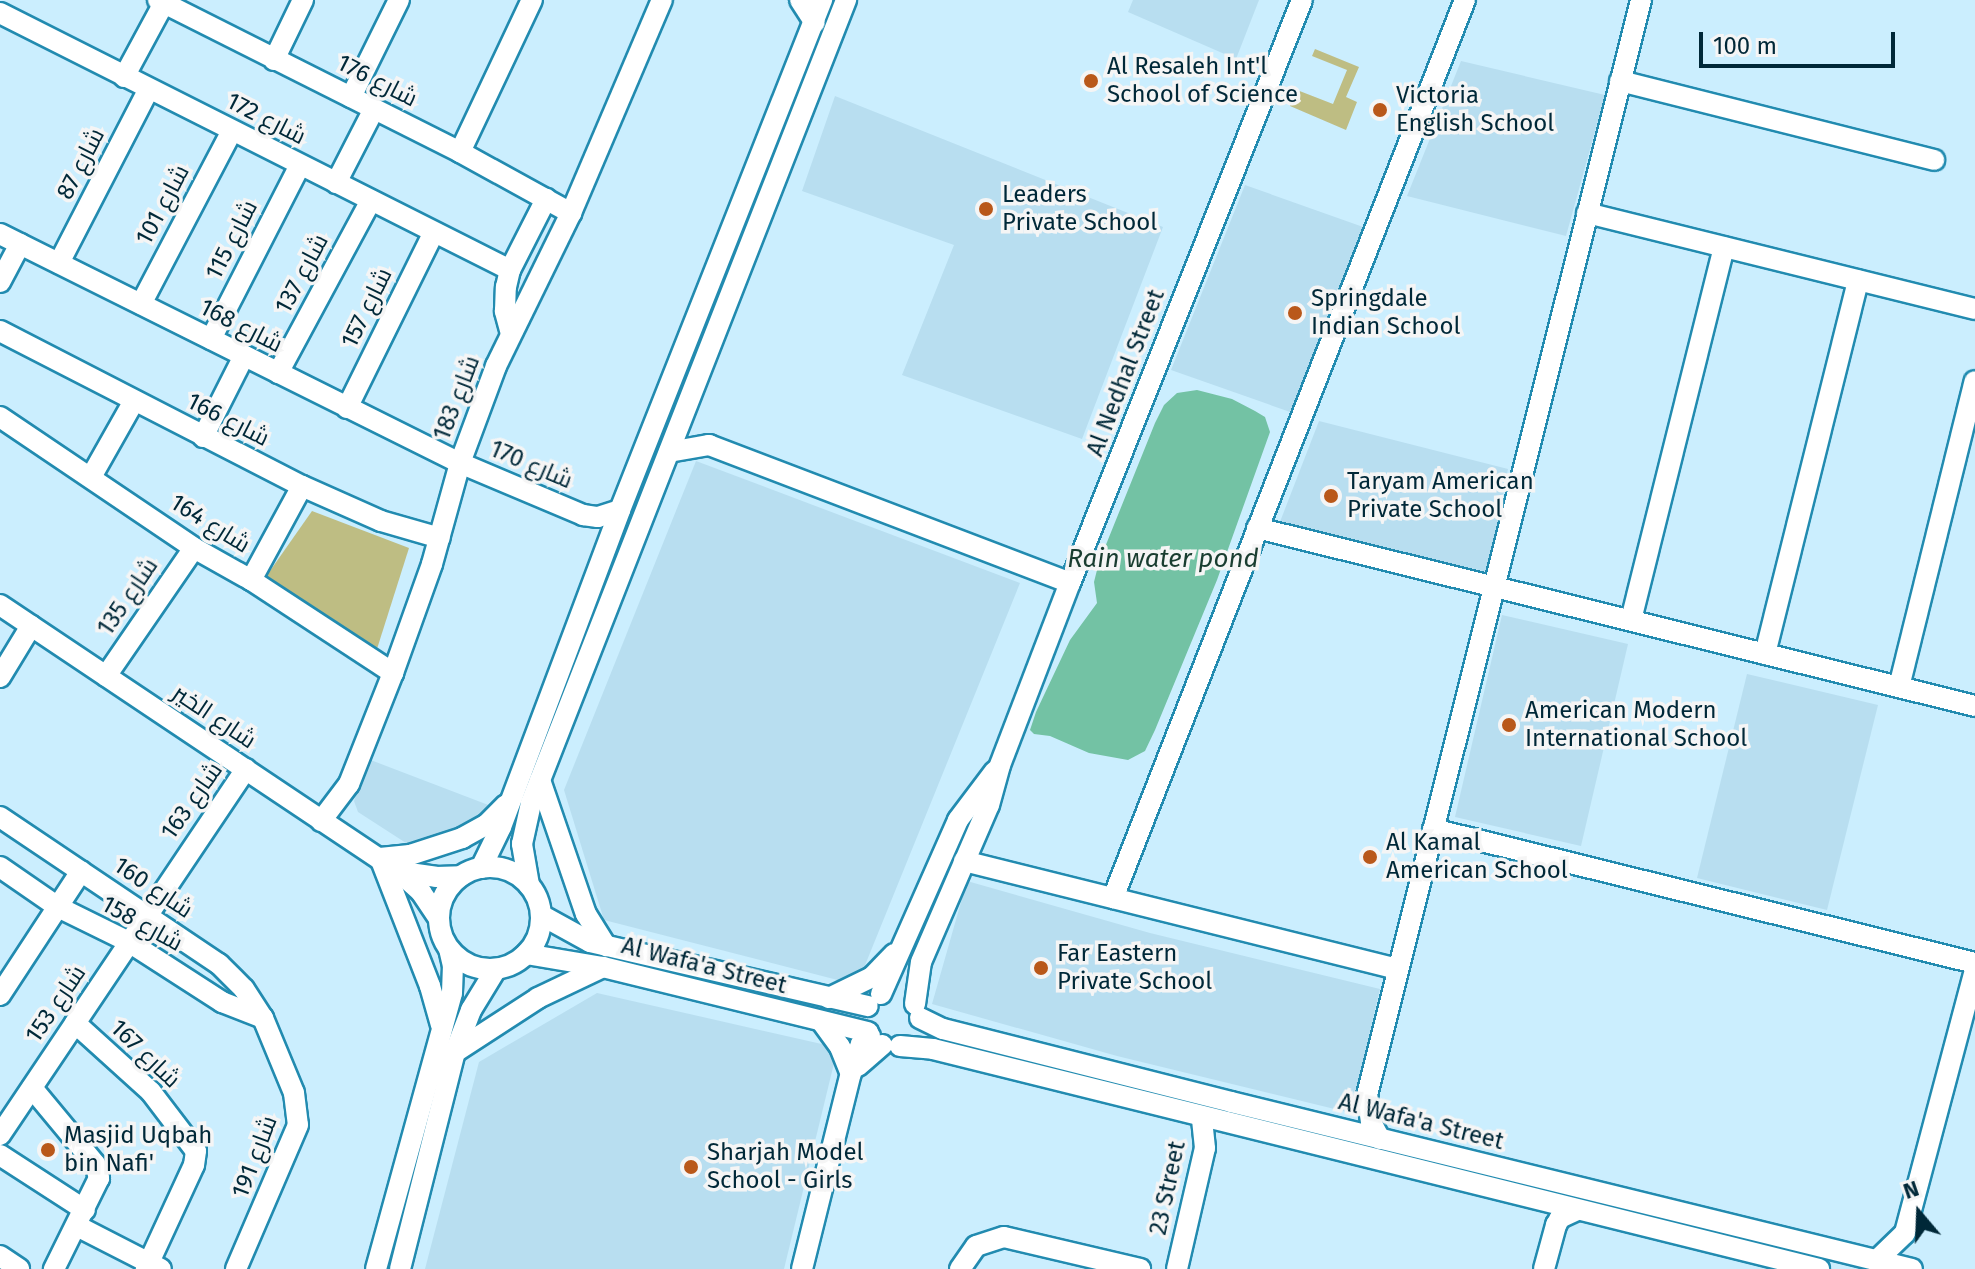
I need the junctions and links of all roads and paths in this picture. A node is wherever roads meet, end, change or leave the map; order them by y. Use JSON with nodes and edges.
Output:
{"nodes":[{"id":1,"x":303,"y":0,"type":"edge"},
{"id":2,"x":399,"y":0,"type":"edge"},
{"id":3,"x":532,"y":0,"type":"edge"},
{"id":4,"x":662,"y":0,"type":"edge"},
{"id":5,"x":800,"y":0,"type":"edge"},
{"id":6,"x":822,"y":0,"type":"edge"},
{"id":7,"x":846,"y":0,"type":"edge"},
{"id":8,"x":1302,"y":0,"type":"edge"},
{"id":9,"x":1465,"y":0,"type":"edge"},
{"id":10,"x":1641,"y":0,"type":"edge"},
{"id":11,"x":161,"y":2,"type":"edge"},
{"id":12,"x":0,"y":14,"type":"edge"},
{"id":13,"x":815,"y":23,"type":"junction"},
{"id":14,"x":274,"y":60,"type":"junction"},
{"id":15,"x":124,"y":77,"type":"junction"},
{"id":16,"x":1620,"y":81,"type":"junction"},
{"id":17,"x":149,"y":89,"type":"junction"},
{"id":18,"x":351,"y":97,"type":"junction"},
{"id":19,"x":374,"y":109,"type":"junction"},
{"id":20,"x":232,"y":131,"type":"junction"},
{"id":21,"x":460,"y":152,"type":"junction"},
{"id":22,"x":1934,"y":160,"type":"dead end"},
{"id":23,"x":300,"y":165,"type":"junction"},
{"id":24,"x":336,"y":183,"type":"junction"},
{"id":25,"x":546,"y":199,"type":"junction"},
{"id":26,"x":371,"y":200,"type":"junction"},
{"id":27,"x":571,"y":213,"type":"junction"},
{"id":28,"x":1587,"y":213,"type":"junction"},
{"id":29,"x":434,"y":232,"type":"junction"},
{"id":30,"x":0,"y":234,"type":"edge"},
{"id":31,"x":20,"y":244,"type":"junction"},
{"id":32,"x":1724,"y":247,"type":"junction"},
{"id":33,"x":59,"y":263,"type":"junction"},
{"id":34,"x":510,"y":270,"type":"junction"},
{"id":35,"x":1858,"y":280,"type":"junction"},
{"id":36,"x":0,"y":282,"type":"edge"},
{"id":37,"x":141,"y":304,"type":"junction"},
{"id":38,"x":1975,"y":309,"type":"edge"},
{"id":39,"x":0,"y":331,"type":"edge"},
{"id":40,"x":511,"y":334,"type":"junction"},
{"id":41,"x":211,"y":339,"type":"junction"},
{"id":42,"x":244,"y":356,"type":"junction"},
{"id":43,"x":278,"y":373,"type":"junction"},
{"id":44,"x":1975,"y":381,"type":"edge"},
{"id":45,"x":134,"y":401,"type":"junction"},
{"id":46,"x":688,"y":405,"type":"junction"},
{"id":47,"x":347,"y":408,"type":"junction"},
{"id":48,"x":0,"y":417,"type":"edge"},
{"id":49,"x":203,"y":437,"type":"junction"},
{"id":50,"x":709,"y":445,"type":"junction"},
{"id":51,"x":669,"y":452,"type":"junction"},
{"id":52,"x":460,"y":463,"type":"junction"},
{"id":53,"x":91,"y":477,"type":"junction"},
{"id":54,"x":302,"y":486,"type":"junction"},
{"id":55,"x":620,"y":510,"type":"junction"},
{"id":56,"x":583,"y":515,"type":"junction"},
{"id":57,"x":1257,"y":528,"type":"junction"},
{"id":58,"x":440,"y":538,"type":"junction"},
{"id":59,"x":194,"y":548,"type":"junction"},
{"id":60,"x":607,"y":548,"type":"junction"},
{"id":61,"x":251,"y":580,"type":"junction"},
{"id":62,"x":1070,"y":583,"type":"junction"},
{"id":63,"x":1493,"y":586,"type":"junction"},
{"id":64,"x":0,"y":605,"type":"edge"},
{"id":65,"x":1631,"y":620,"type":"junction"},
{"id":66,"x":31,"y":626,"type":"junction"},
{"id":67,"x":1765,"y":654,"type":"junction"},
{"id":68,"x":393,"y":673,"type":"junction"},
{"id":69,"x":106,"y":676,"type":"junction"},
{"id":70,"x":0,"y":677,"type":"edge"},
{"id":71,"x":1899,"y":687,"type":"junction"},
{"id":72,"x":1975,"y":706,"type":"edge"},
{"id":73,"x":1000,"y":765,"type":"junction"},
{"id":74,"x":246,"y":769,"type":"junction"},
{"id":75,"x":540,"y":780,"type":"junction"},
{"id":76,"x":511,"y":799,"type":"junction"},
{"id":77,"x":0,"y":817,"type":"edge"},
{"id":78,"x":321,"y":821,"type":"junction"},
{"id":79,"x":1433,"y":829,"type":"junction"},
{"id":80,"x":380,"y":858,"type":"junction"},
{"id":81,"x":964,"y":861,"type":"junction"},
{"id":82,"x":0,"y":867,"type":"edge"},
{"id":83,"x":481,"y":868,"type":"junction"},
{"id":84,"x":81,"y":871,"type":"junction"},
{"id":85,"x":399,"y":872,"type":"junction"},
{"id":86,"x":461,"y":876,"type":"junction"},
{"id":87,"x":529,"y":885,"type":"junction"},
{"id":88,"x":1113,"y":898,"type":"junction"},
{"id":89,"x":58,"y":907,"type":"junction"},
{"id":90,"x":146,"y":915,"type":"junction"},
{"id":91,"x":541,"y":915,"type":"junction"},
{"id":92,"x":438,"y":917,"type":"junction"},
{"id":93,"x":903,"y":941,"type":"junction"},
{"id":94,"x":129,"y":942,"type":"junction"},
{"id":95,"x":606,"y":946,"type":"junction"},
{"id":96,"x":449,"y":949,"type":"junction"},
{"id":97,"x":526,"y":954,"type":"junction"},
{"id":98,"x":1975,"y":963,"type":"edge"},
{"id":99,"x":603,"y":967,"type":"junction"},
{"id":100,"x":496,"y":969,"type":"junction"},
{"id":101,"x":1398,"y":969,"type":"junction"},
{"id":102,"x":1975,"y":970,"type":"edge"},
{"id":103,"x":0,"y":995,"type":"edge"},
{"id":104,"x":828,"y":999,"type":"junction"},
{"id":105,"x":875,"y":1000,"type":"junction"},
{"id":106,"x":917,"y":1011,"type":"junction"},
{"id":107,"x":263,"y":1018,"type":"junction"},
{"id":108,"x":822,"y":1022,"type":"junction"},
{"id":109,"x":75,"y":1023,"type":"junction"},
{"id":110,"x":441,"y":1025,"type":"junction"},
{"id":111,"x":880,"y":1040,"type":"junction"},
{"id":112,"x":455,"y":1052,"type":"junction"},
{"id":113,"x":851,"y":1076,"type":"junction"},
{"id":114,"x":32,"y":1088,"type":"junction"},
{"id":115,"x":1367,"y":1095,"type":"junction"},
{"id":116,"x":1202,"y":1118,"type":"junction"},
{"id":117,"x":1329,"y":1127,"type":"junction"},
{"id":118,"x":0,"y":1135,"type":"edge"},
{"id":119,"x":1380,"y":1139,"type":"junction"},
{"id":120,"x":0,"y":1155,"type":"edge"},
{"id":121,"x":1577,"y":1210,"type":"junction"},
{"id":122,"x":81,"y":1218,"type":"junction"},
{"id":123,"x":1905,"y":1233,"type":"junction"},
{"id":124,"x":0,"y":1256,"type":"edge"},
{"id":125,"x":1876,"y":1261,"type":"junction"},
{"id":126,"x":405,"y":1264,"type":"edge"},
{"id":127,"x":1116,"y":1266,"type":"edge"},
{"id":128,"x":152,"y":1267,"type":"edge"},
{"id":129,"x":808,"y":1268,"type":"edge"},
{"id":130,"x":19,"y":1269,"type":"edge"},
{"id":131,"x":54,"y":1269,"type":"edge"},
{"id":132,"x":236,"y":1269,"type":"edge"},
{"id":133,"x":376,"y":1269,"type":"edge"},
{"id":134,"x":958,"y":1269,"type":"edge"},
{"id":135,"x":1140,"y":1269,"type":"edge"},
{"id":136,"x":1177,"y":1269,"type":"edge"},
{"id":137,"x":1544,"y":1269,"type":"edge"},
{"id":138,"x":1819,"y":1269,"type":"edge"},
{"id":139,"x":1915,"y":1269,"type":"edge"}],
"edges":[{"from":1,"to":14,"type":"street"},
{"from":2,"to":18,"type":"street"},
{"from":3,"to":21,"type":"street"},
{"from":4,"to":27,"type":"street","name":"شارع 183"},
{"from":5,"to":13,"type":"street"},
{"from":6,"to":13,"type":"street"},
{"from":7,"to":46,"type":"street"},
{"from":8,"to":62,"type":"street","name":"Al Nedhal Street"},
{"from":9,"to":57,"type":"street"},
{"from":10,"to":16,"type":"street"},
{"from":11,"to":14,"type":"street","name":"شارع 176"},
{"from":11,"to":15,"type":"street"},
{"from":12,"to":15,"type":"street","name":"شارع 172"},
{"from":13,"to":55,"type":"street"},
{"from":14,"to":18,"type":"street","name":"شارع 176"},
{"from":15,"to":17,"type":"street","name":"شارع 172"},
{"from":16,"to":22,"type":"street"},
{"from":16,"to":28,"type":"street"},
{"from":17,"to":20,"type":"street","name":"شارع 172"},
{"from":17,"to":33,"type":"street","name":"شارع 87"},
{"from":18,"to":19,"type":"street","name":"شارع 176"},
{"from":19,"to":21,"type":"street","name":"شارع 176"},
{"from":19,"to":24,"type":"street"},
{"from":20,"to":23,"type":"street","name":"شارع 172"},
{"from":20,"to":37,"type":"street","name":"شارع 101"},
{"from":21,"to":25,"type":"street","name":"شارع 176"},
{"from":23,"to":24,"type":"street","name":"شارع 172"},
{"from":23,"to":41,"type":"street","name":"شارع 115"},
{"from":24,"to":26,"type":"street","name":"شارع 172"},
{"from":25,"to":27,"type":"street","name":"شارع 176"},
{"from":25,"to":34,"type":"street"},
{"from":26,"to":29,"type":"street","name":"شارع 172"},
{"from":26,"to":43,"type":"street","name":"شارع 137"},
{"from":27,"to":40,"type":"street","name":"شارع 183"},
{"from":28,"to":32,"type":"street"},
{"from":28,"to":63,"type":"street"},
{"from":29,"to":34,"type":"street","name":"شارع 172"},
{"from":29,"to":47,"type":"street","name":"شارع 157"},
{"from":30,"to":31,"type":"street","name":"شارع 168"},
{"from":31,"to":33,"type":"street","name":"شارع 168"},
{"from":31,"to":36,"type":"street"},
{"from":32,"to":35,"type":"street"},
{"from":32,"to":65,"type":"street"},
{"from":33,"to":37,"type":"street","name":"شارع 168"},
{"from":34,"to":40,"type":"street"},
{"from":35,"to":38,"type":"street"},
{"from":35,"to":67,"type":"street"},
{"from":37,"to":41,"type":"street","name":"شارع 168"},
{"from":39,"to":45,"type":"street","name":"شارع 166"},
{"from":40,"to":52,"type":"street","name":"شارع 183"},
{"from":41,"to":42,"type":"street","name":"شارع 168"},
{"from":42,"to":43,"type":"street","name":"شارع 168"},
{"from":42,"to":49,"type":"street"},
{"from":43,"to":47,"type":"street","name":"شارع 168"},
{"from":44,"to":71,"type":"street"},
{"from":45,"to":49,"type":"street","name":"شارع 166"},
{"from":45,"to":53,"type":"street"},
{"from":46,"to":50,"type":"street"},
{"from":46,"to":51,"type":"street"},
{"from":47,"to":52,"type":"street","name":"شارع 168"},
{"from":48,"to":53,"type":"street","name":"شارع 164"},
{"from":49,"to":54,"type":"street","name":"شارع 166"},
{"from":50,"to":51,"type":"street"},
{"from":50,"to":62,"type":"street"},
{"from":51,"to":75,"type":"street"},
{"from":52,"to":56,"type":"street","name":"شارع 170"},
{"from":52,"to":58,"type":"street","name":"شارع 183"},
{"from":53,"to":59,"type":"street","name":"شارع 164"},
{"from":54,"to":58,"type":"street","name":"شارع 166"},
{"from":54,"to":61,"type":"street"},
{"from":55,"to":56,"type":"street","name":"شارع 170"},
{"from":55,"to":60,"type":"street"},
{"from":56,"to":60,"type":"street","name":"شارع 170"},
{"from":57,"to":63,"type":"street"},
{"from":57,"to":88,"type":"street"},
{"from":58,"to":68,"type":"street","name":"شارع 183"},
{"from":59,"to":61,"type":"street","name":"شارع 164"},
{"from":59,"to":69,"type":"street","name":"شارع 135"},
{"from":60,"to":76,"type":"street"},
{"from":61,"to":68,"type":"street","name":"شارع 164"},
{"from":62,"to":73,"type":"street","name":"Al Nedhal Street"},
{"from":63,"to":65,"type":"street"},
{"from":63,"to":79,"type":"street"},
{"from":64,"to":66,"type":"street","name":"شارع الخير"},
{"from":65,"to":67,"type":"street"},
{"from":66,"to":69,"type":"street","name":"شارع الخير"},
{"from":66,"to":70,"type":"street"},
{"from":67,"to":71,"type":"street"},
{"from":68,"to":78,"type":"street","name":"شارع 183"},
{"from":69,"to":74,"type":"street","name":"شارع الخير"},
{"from":71,"to":72,"type":"street"},
{"from":73,"to":81,"type":"street","name":"Al Nedhal Street"},
{"from":73,"to":93,"type":"street","name":"Al Nedhal Street"},
{"from":74,"to":78,"type":"street","name":"شارع الخير"},
{"from":74,"to":90,"type":"street","name":"شارع 163"},
{"from":75,"to":87,"type":"street"},
{"from":75,"to":95,"type":"street"},
{"from":76,"to":80,"type":"street"},
{"from":76,"to":83,"type":"street"},
{"from":77,"to":84,"type":"street","name":"شارع 160"},
{"from":78,"to":80,"type":"street","name":"شارع الخير"},
{"from":79,"to":98,"type":"street"},
{"from":79,"to":101,"type":"street"},
{"from":80,"to":85,"type":"street","name":"شارع الخير"},
{"from":80,"to":110,"type":"street"},
{"from":81,"to":88,"type":"street"},
{"from":81,"to":106,"type":"street","name":"Al Nedhal Street"},
{"from":82,"to":89,"type":"street","name":"شارع 158"},
{"from":83,"to":86,"type":"street"},
{"from":83,"to":87,"type":"street"},
{"from":84,"to":89,"type":"street"},
{"from":84,"to":90,"type":"street","name":"شارع 160"},
{"from":85,"to":86,"type":"street","name":"شارع الخير"},
{"from":85,"to":92,"type":"street","name":"شارع الخير"},
{"from":86,"to":92,"type":"street"},
{"from":87,"to":91,"type":"street"},
{"from":88,"to":101,"type":"street"},
{"from":89,"to":94,"type":"street","name":"شارع 158"},
{"from":89,"to":103,"type":"street"},
{"from":90,"to":94,"type":"street","name":"شارع 163"},
{"from":90,"to":107,"type":"street","name":"شارع 160"},
{"from":91,"to":95,"type":"street","name":"Al Wafa'a Street"},
{"from":91,"to":97,"type":"street"},
{"from":92,"to":96,"type":"street"},
{"from":93,"to":104,"type":"street"},
{"from":93,"to":105,"type":"street","name":"Al Nedhal Street"},
{"from":94,"to":107,"type":"street","name":"شارع 158"},
{"from":94,"to":109,"type":"street","name":"شارع 153"},
{"from":95,"to":104,"type":"street","name":"Al Wafa'a Street"},
{"from":96,"to":100,"type":"street"},
{"from":96,"to":110,"type":"street"},
{"from":97,"to":99,"type":"street","name":"Al Wafa'a Street"},
{"from":97,"to":100,"type":"street"},
{"from":99,"to":108,"type":"street","name":"Al Wafa'a Street"},
{"from":99,"to":112,"type":"street"},
{"from":100,"to":112,"type":"street"},
{"from":101,"to":115,"type":"street"},
{"from":102,"to":123,"type":"street"},
{"from":104,"to":105,"type":"street","name":"Al Wafa'a Street"},
{"from":105,"to":106,"type":"street"},
{"from":105,"to":111,"type":"street"},
{"from":106,"to":111,"type":"street"},
{"from":106,"to":117,"type":"street","name":"Al Wafa'a Street"},
{"from":107,"to":132,"type":"street","name":"شارع 191"},
{"from":108,"to":111,"type":"street","name":"Al Wafa'a Street"},
{"from":108,"to":113,"type":"street"},
{"from":109,"to":114,"type":"street","name":"شارع 153"},
{"from":109,"to":128,"type":"street","name":"شارع 167"},
{"from":110,"to":133,"type":"street"},
{"from":111,"to":113,"type":"street"},
{"from":111,"to":116,"type":"street","name":"Al Wafa'a Street"},
{"from":112,"to":126,"type":"street"},
{"from":113,"to":129,"type":"street"},
{"from":114,"to":118,"type":"street","name":"شارع 153"},
{"from":114,"to":122,"type":"street"},
{"from":115,"to":117,"type":"street"},
{"from":115,"to":119,"type":"street"},
{"from":116,"to":121,"type":"street","name":"Al Wafa'a Street"},
{"from":116,"to":136,"type":"street","name":"23 Street"},
{"from":117,"to":119,"type":"street","name":"Al Wafa'a Street"},
{"from":119,"to":125,"type":"street","name":"Al Wafa'a Street"},
{"from":120,"to":122,"type":"street"},
{"from":121,"to":137,"type":"street"},
{"from":121,"to":138,"type":"street","name":"Al Wafa'a Street"},
{"from":122,"to":128,"type":"street"},
{"from":122,"to":131,"type":"street"},
{"from":123,"to":125,"type":"street"},
{"from":123,"to":139,"type":"street"},
{"from":124,"to":130,"type":"street"},
{"from":125,"to":139,"type":"street","name":"Al Wafa'a Street"},
{"from":127,"to":134,"type":"street"},
{"from":127,"to":135,"type":"street"}]}
